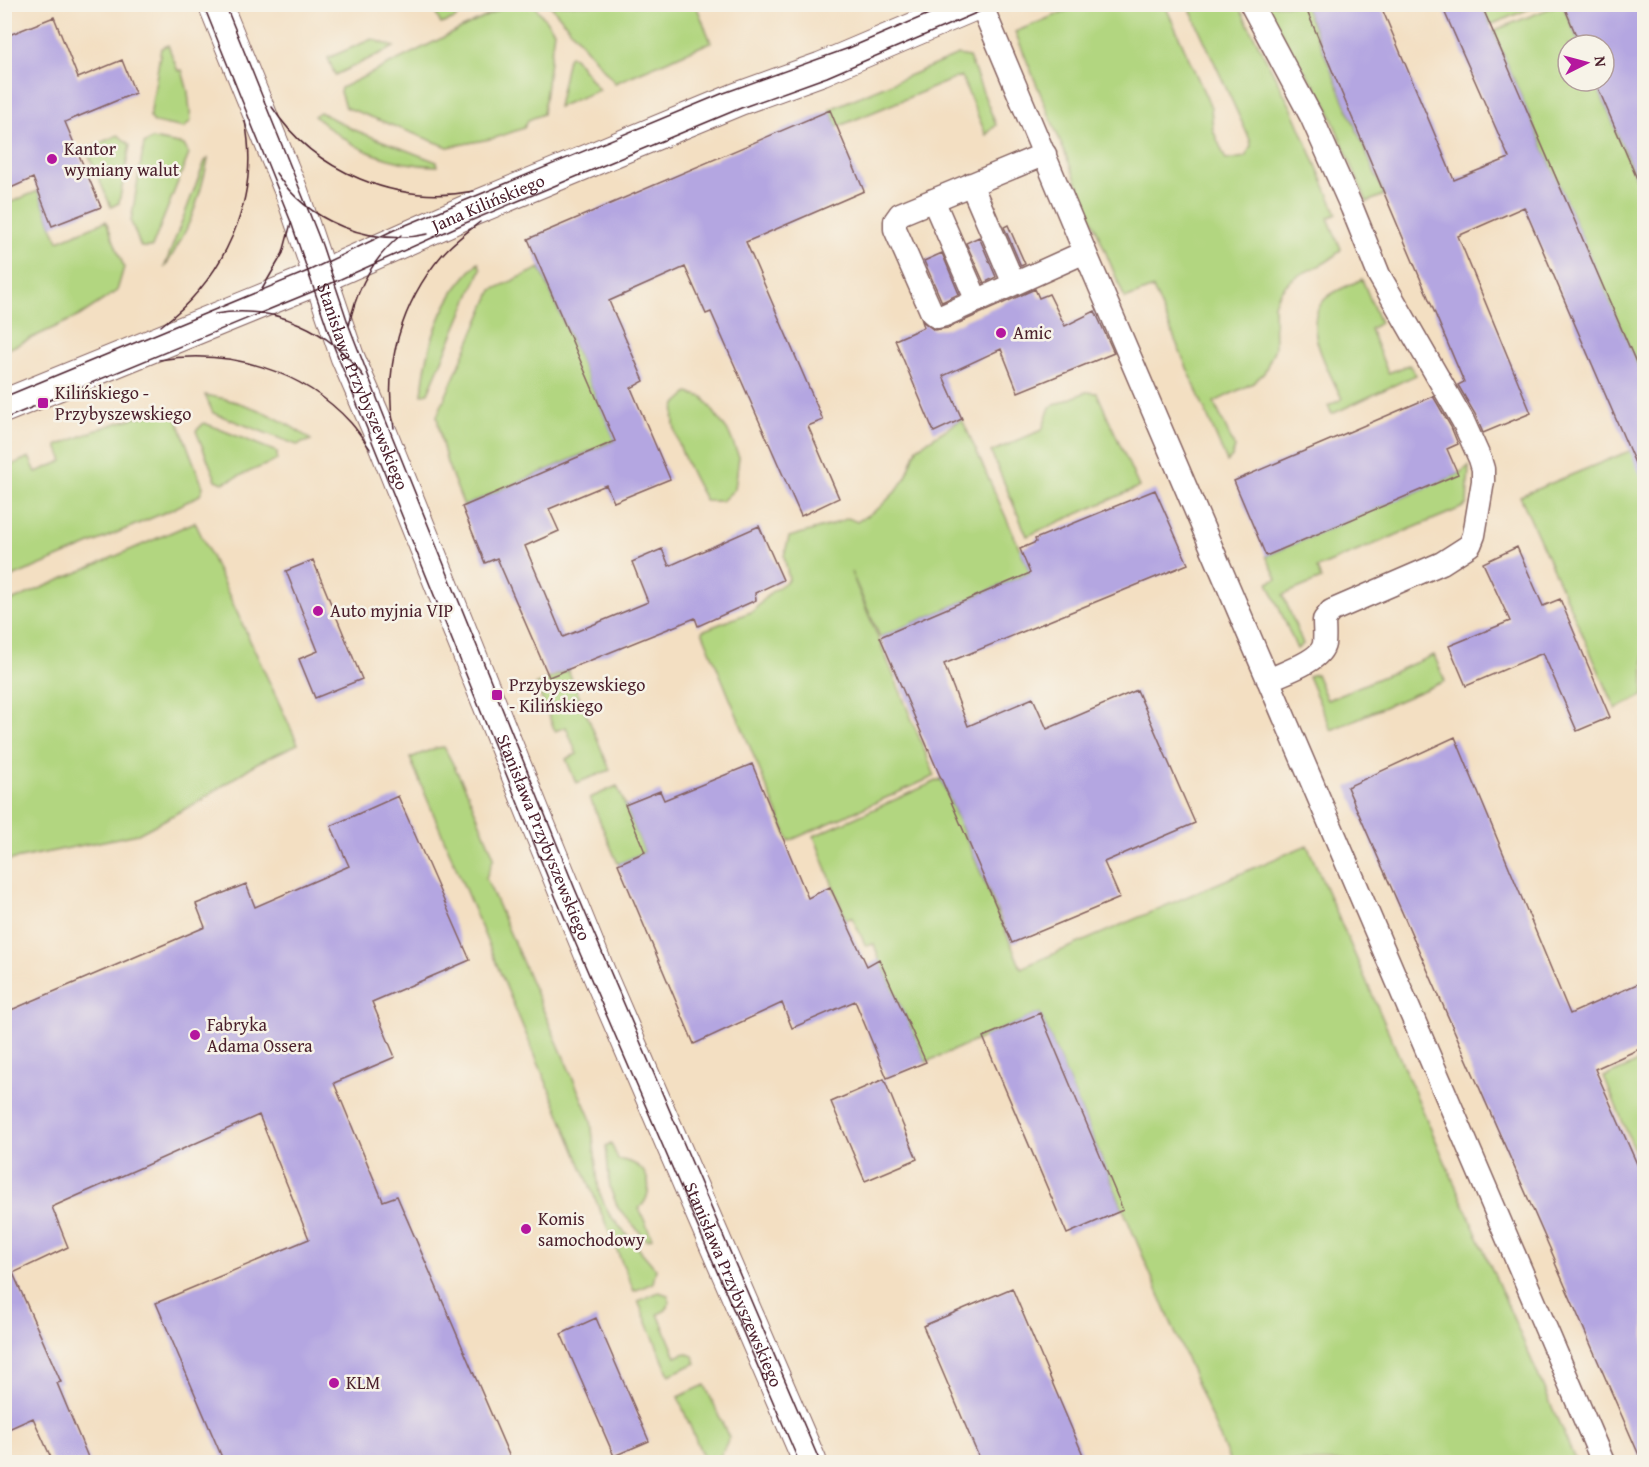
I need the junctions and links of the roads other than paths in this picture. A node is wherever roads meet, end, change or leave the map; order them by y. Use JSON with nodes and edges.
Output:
{"nodes":[{"id":1,"x":215,"y":4,"type":"edge"},
{"id":2,"x":974,"y":4,"type":"edge"},
{"id":3,"x":981,"y":4,"type":"edge"},
{"id":4,"x":1251,"y":4,"type":"edge"},
{"id":5,"x":1045,"y":154,"type":"junction"},
{"id":6,"x":971,"y":184,"type":"junction"},
{"id":7,"x":933,"y":200,"type":"junction"},
{"id":8,"x":1085,"y":252,"type":"junction"},
{"id":9,"x":321,"y":276,"type":"junction"},
{"id":10,"x":1014,"y":284,"type":"junction"},
{"id":11,"x":977,"y":300,"type":"junction"},
{"id":12,"x":4,"y":406,"type":"edge"},
{"id":13,"x":1268,"y":680,"type":"junction"},
{"id":14,"x":810,"y":1462,"type":"edge"},
{"id":15,"x":1602,"y":1462,"type":"edge"}],
"edges":[{"from":1,"to":9,"type":"street","name":"Stanisława Przybyszewskiego"},
{"from":2,"to":9,"type":"street","name":"Jana Kilińskiego"},
{"from":3,"to":5,"type":"lane"},
{"from":4,"to":13,"type":"lane"},
{"from":5,"to":6,"type":"lane"},
{"from":5,"to":8,"type":"lane"},
{"from":6,"to":7,"type":"lane"},
{"from":6,"to":10,"type":"lane"},
{"from":7,"to":11,"type":"lane"},
{"from":7,"to":11,"type":"lane"},
{"from":8,"to":10,"type":"lane"},
{"from":8,"to":13,"type":"lane"},
{"from":9,"to":12,"type":"street","name":"Jana Kilińskiego"},
{"from":9,"to":14,"type":"street","name":"Stanisława Przybyszewskiego"},
{"from":10,"to":11,"type":"lane"},
{"from":13,"to":15,"type":"lane"}]}
